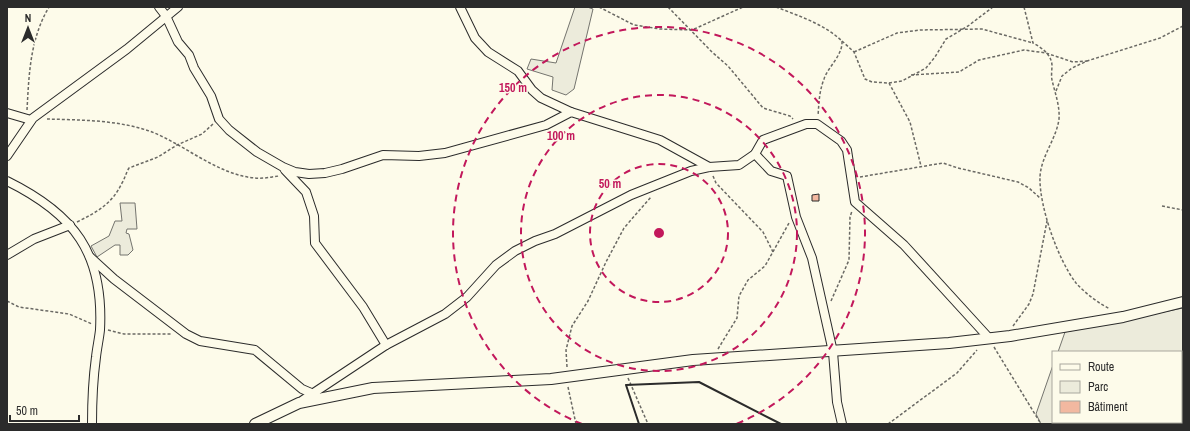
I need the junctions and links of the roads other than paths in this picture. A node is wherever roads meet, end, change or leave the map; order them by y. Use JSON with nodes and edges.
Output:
{"nodes":[{"id":1,"x":159,"y":7,"type":"edge"},
{"id":2,"x":460,"y":7,"type":"edge"},
{"id":3,"x":176,"y":8,"type":"edge"},
{"id":4,"x":166,"y":16,"type":"junction"},
{"id":5,"x":570,"y":112,"type":"junction"},
{"id":6,"x":7,"y":113,"type":"edge"},
{"id":7,"x":30,"y":119,"type":"junction"},
{"id":8,"x":755,"y":154,"type":"junction"},
{"id":9,"x":7,"y":156,"type":"edge"},
{"id":10,"x":283,"y":167,"type":"junction"},
{"id":11,"x":709,"y":167,"type":"junction"},
{"id":12,"x":7,"y":181,"type":"edge"},
{"id":13,"x":70,"y":226,"type":"junction"},
{"id":14,"x":7,"y":255,"type":"edge"},
{"id":15,"x":90,"y":257,"type":"junction"},
{"id":16,"x":1183,"y":302,"type":"edge"},
{"id":17,"x":988,"y":338,"type":"junction"},
{"id":18,"x":386,"y":345,"type":"junction"},
{"id":19,"x":833,"y":352,"type":"junction"},
{"id":20,"x":313,"y":394,"type":"junction"},
{"id":21,"x":330,"y":396,"type":"junction"},
{"id":22,"x":299,"y":403,"type":"junction"},
{"id":23,"x":92,"y":424,"type":"edge"},
{"id":24,"x":255,"y":424,"type":"edge"},
{"id":25,"x":842,"y":424,"type":"edge"}],
"edges":[{"from":1,"to":4,"type":"street"},
{"from":2,"to":5,"type":"street"},
{"from":3,"to":4,"type":"street"},
{"from":4,"to":7,"type":"street"},
{"from":4,"to":10,"type":"street"},
{"from":5,"to":10,"type":"street"},
{"from":5,"to":11,"type":"street"},
{"from":6,"to":7,"type":"street"},
{"from":7,"to":9,"type":"street"},
{"from":8,"to":11,"type":"street"},
{"from":8,"to":17,"type":"street"},
{"from":8,"to":19,"type":"street"},
{"from":10,"to":18,"type":"street"},
{"from":11,"to":18,"type":"street"},
{"from":12,"to":13,"type":"street"},
{"from":13,"to":14,"type":"street"},
{"from":13,"to":15,"type":"street"},
{"from":15,"to":20,"type":"street"},
{"from":15,"to":23,"type":"street"},
{"from":16,"to":17,"type":"street"},
{"from":17,"to":19,"type":"street"},
{"from":18,"to":20,"type":"street"},
{"from":19,"to":21,"type":"street"},
{"from":19,"to":25,"type":"street"},
{"from":20,"to":21,"type":"street"},
{"from":20,"to":22,"type":"street"},
{"from":21,"to":22,"type":"street"},
{"from":22,"to":24,"type":"street"}]}
